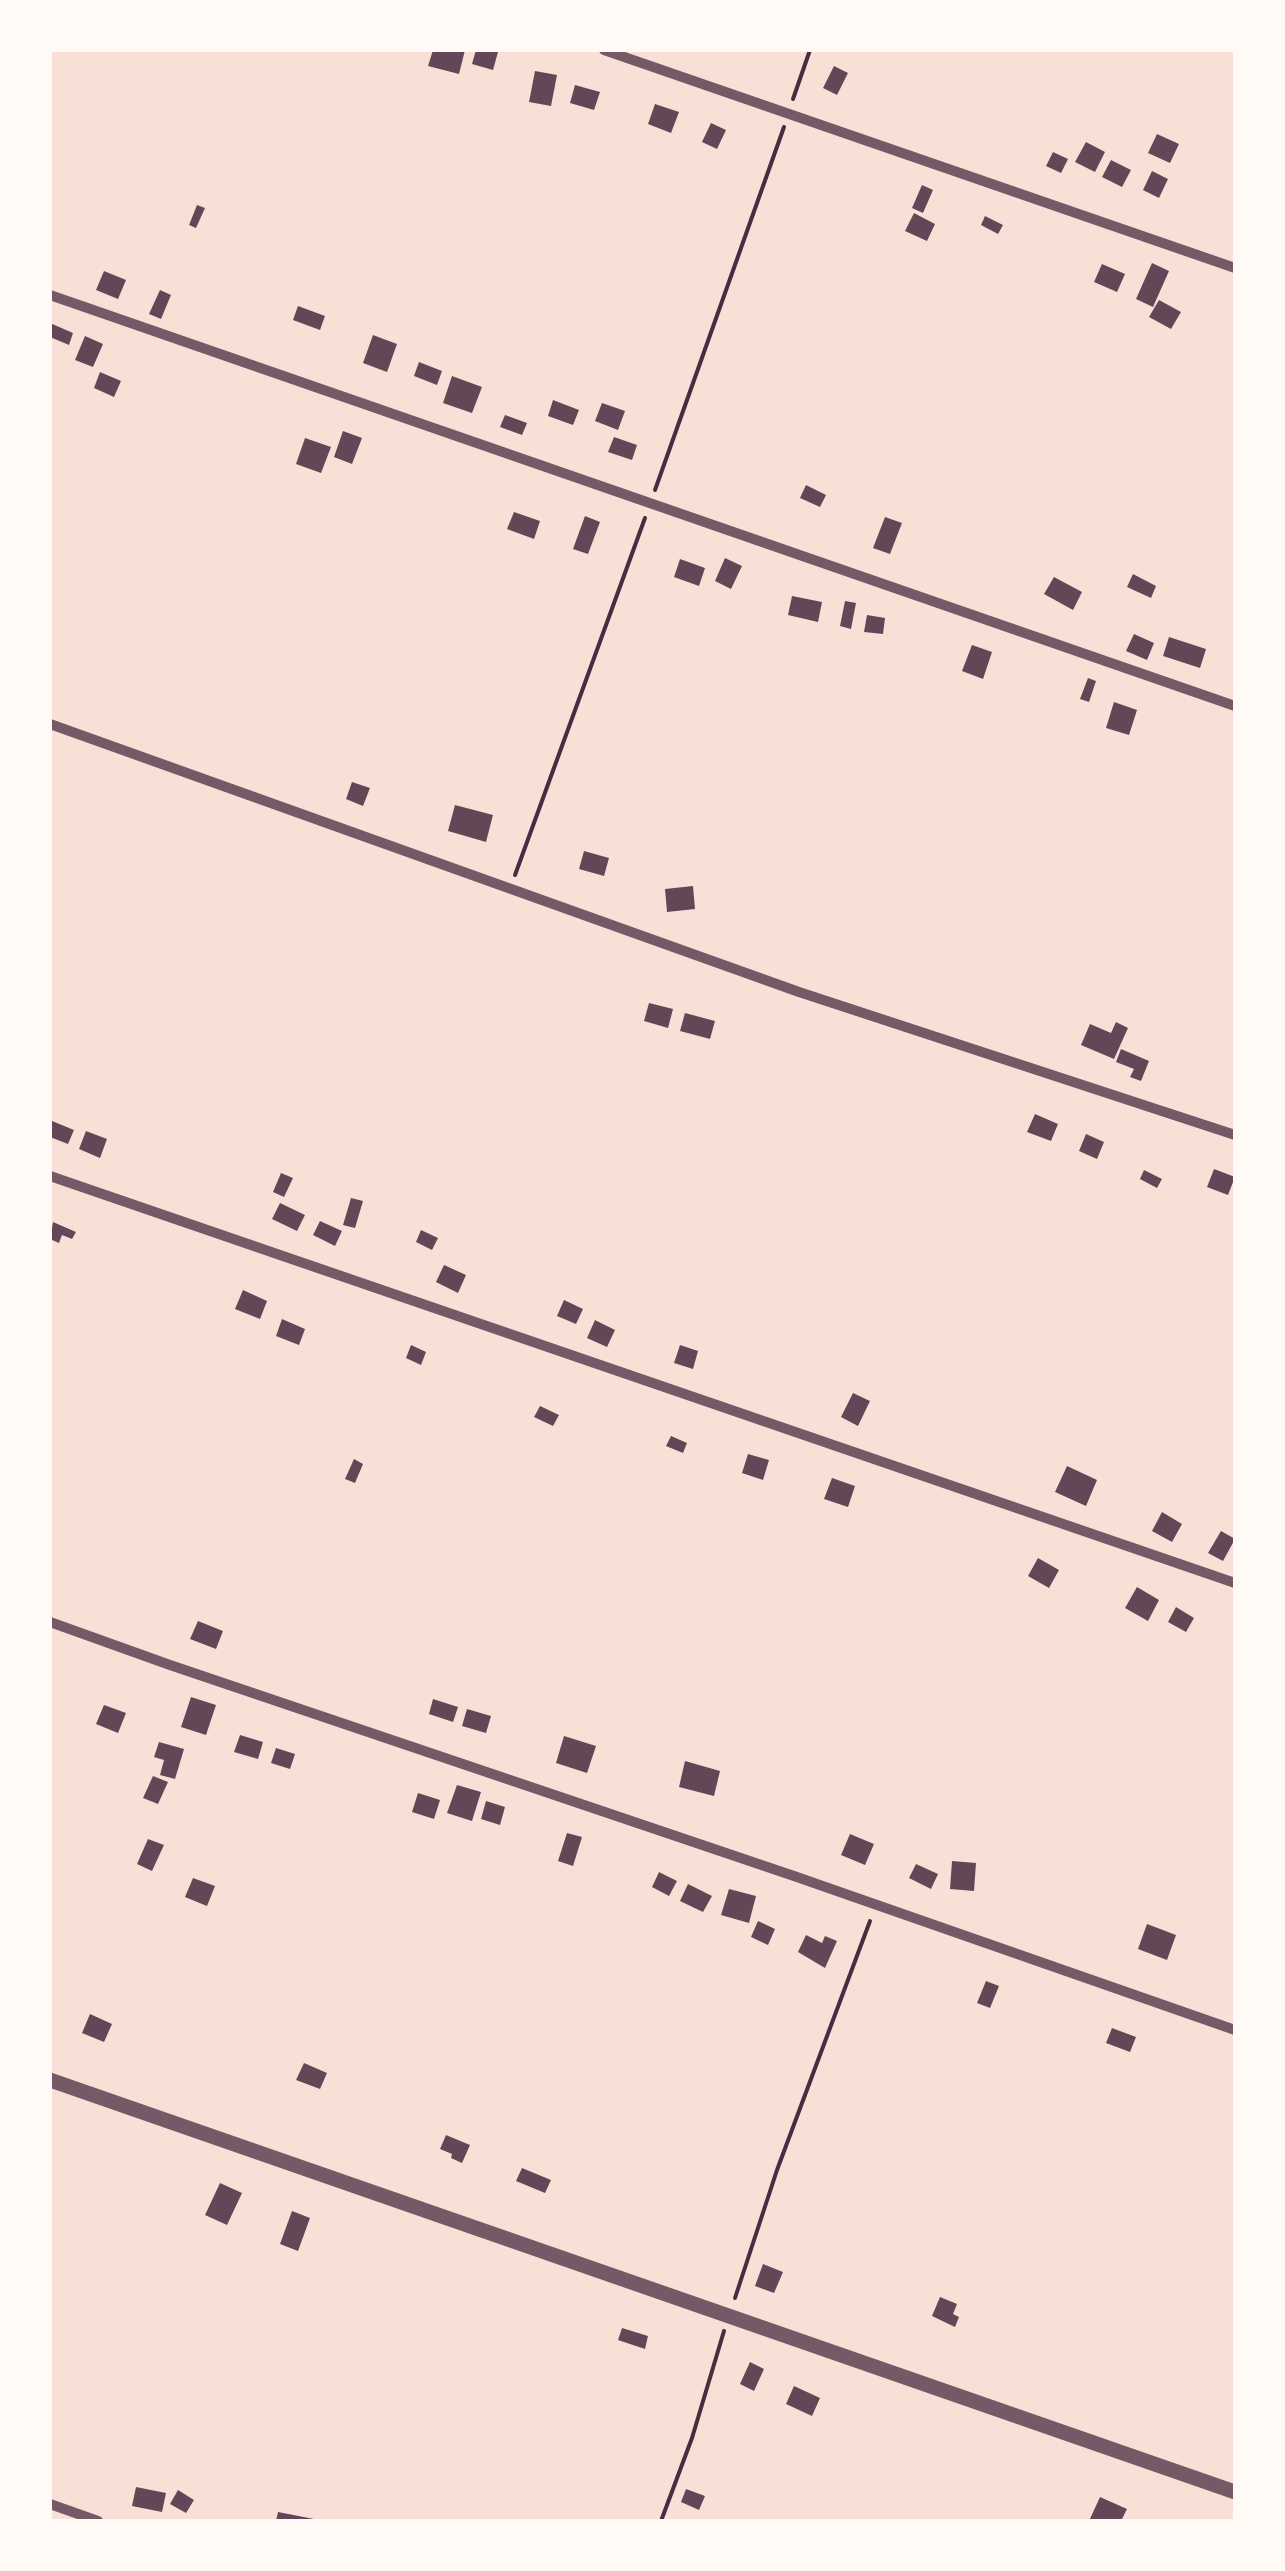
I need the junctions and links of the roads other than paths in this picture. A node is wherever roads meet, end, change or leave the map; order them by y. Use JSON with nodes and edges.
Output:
{"nodes":[{"id":1,"x":604,"y":50,"type":"edge"},
{"id":2,"x":1235,"y":268,"type":"edge"},
{"id":3,"x":50,"y":296,"type":"edge"},
{"id":4,"x":1235,"y":706,"type":"edge"},
{"id":5,"x":50,"y":724,"type":"edge"},
{"id":6,"x":1235,"y":1134,"type":"edge"},
{"id":7,"x":50,"y":1176,"type":"edge"},
{"id":8,"x":1235,"y":1583,"type":"edge"},
{"id":9,"x":50,"y":1622,"type":"edge"},
{"id":10,"x":1235,"y":2030,"type":"edge"},
{"id":11,"x":50,"y":2080,"type":"edge"},
{"id":12,"x":1235,"y":2492,"type":"edge"},
{"id":13,"x":50,"y":2504,"type":"edge"},
{"id":14,"x":98,"y":2521,"type":"edge"}],
"edges":[{"from":1,"to":2,"type":"street"},
{"from":3,"to":4,"type":"street"},
{"from":5,"to":6,"type":"street"},
{"from":7,"to":8,"type":"street"},
{"from":9,"to":10,"type":"street"},
{"from":11,"to":12,"type":"street"},
{"from":13,"to":14,"type":"street"}]}
